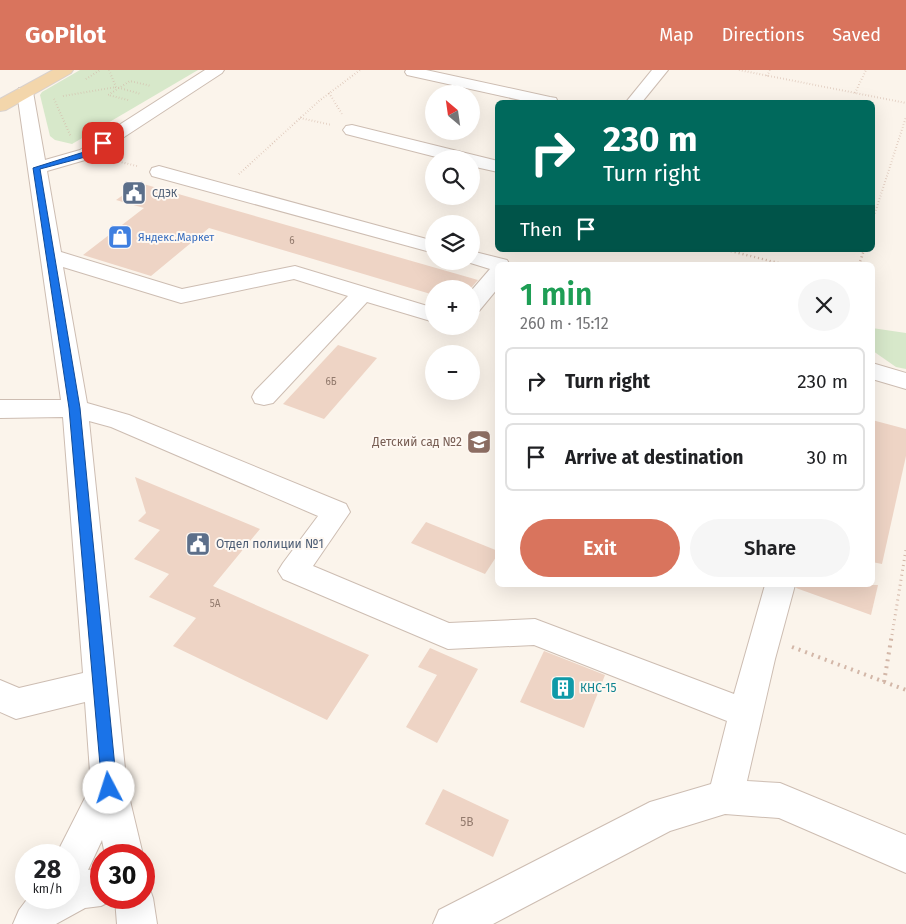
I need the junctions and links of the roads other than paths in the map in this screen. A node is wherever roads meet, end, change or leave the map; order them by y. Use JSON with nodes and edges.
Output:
{"nodes":[{"id":1,"x":65,"y":70,"type":"edge"},
{"id":2,"x":216,"y":70,"type":"edge"},
{"id":3,"x":660,"y":70,"type":"edge"},
{"id":4,"x":413,"y":72,"type":"dead end"},
{"id":5,"x":25,"y":92,"type":"junction"},
{"id":6,"x":541,"y":100,"type":"edge"},
{"id":7,"x":636,"y":100,"type":"edge"},
{"id":8,"x":0,"y":106,"type":"edge"},
{"id":9,"x":352,"y":130,"type":"road end"},
{"id":10,"x":431,"y":150,"type":"edge"},
{"id":11,"x":480,"y":162,"type":"edge"},
{"id":12,"x":495,"y":165,"type":"edge"},
{"id":13,"x":36,"y":168,"type":"junction"},
{"id":14,"x":159,"y":172,"type":"road end"},
{"id":15,"x":425,"y":245,"type":"edge"},
{"id":16,"x":514,"y":252,"type":"edge"},
{"id":17,"x":51,"y":256,"type":"junction"},
{"id":18,"x":480,"y":260,"type":"edge"},
{"id":19,"x":506,"y":262,"type":"edge"},
{"id":20,"x":495,"y":264,"type":"edge"},
{"id":21,"x":495,"y":277,"type":"edge"},
{"id":22,"x":363,"y":293,"type":"junction"},
{"id":23,"x":480,"y":295,"type":"edge"},
{"id":24,"x":425,"y":312,"type":"edge"},
{"id":25,"x":875,"y":373,"type":"edge"},
{"id":26,"x":906,"y":381,"type":"edge"},
{"id":27,"x":264,"y":397,"type":"dead end"},
{"id":28,"x":75,"y":408,"type":"junction"},
{"id":29,"x":0,"y":409,"type":"edge"},
{"id":30,"x":779,"y":587,"type":"edge"},
{"id":31,"x":100,"y":684,"type":"junction"},
{"id":32,"x":0,"y":695,"type":"edge"},
{"id":33,"x":746,"y":714,"type":"junction"},
{"id":34,"x":109,"y":788,"type":"junction"},
{"id":35,"x":725,"y":797,"type":"junction"},
{"id":36,"x":122,"y":844,"type":"edge"},
{"id":37,"x":80,"y":847,"type":"edge"},
{"id":38,"x":906,"y":854,"type":"edge"},
{"id":39,"x":135,"y":909,"type":"edge"},
{"id":40,"x":136,"y":924,"type":"edge"},
{"id":41,"x":453,"y":924,"type":"edge"}],
"edges":[{"from":1,"to":5,"type":"main road"},
{"from":2,"to":13,"type":"street"},
{"from":3,"to":7,"type":"street"},
{"from":4,"to":6,"type":"street"},
{"from":5,"to":8,"type":"main road"},
{"from":5,"to":13,"type":"street"},
{"from":9,"to":10,"type":"street"},
{"from":11,"to":12,"type":"street"},
{"from":13,"to":17,"type":"street"},
{"from":14,"to":15,"type":"street"},
{"from":16,"to":19,"type":"street"},
{"from":17,"to":22,"type":"street"},
{"from":17,"to":28,"type":"street"},
{"from":18,"to":20,"type":"street"},
{"from":21,"to":23,"type":"street"},
{"from":22,"to":24,"type":"street"},
{"from":22,"to":27,"type":"street"},
{"from":25,"to":26,"type":"street"},
{"from":28,"to":29,"type":"street"},
{"from":28,"to":31,"type":"street"},
{"from":28,"to":33,"type":"street"},
{"from":30,"to":33,"type":"street"},
{"from":31,"to":32,"type":"street"},
{"from":31,"to":34,"type":"street"},
{"from":33,"to":35,"type":"street"},
{"from":34,"to":36,"type":"street"},
{"from":34,"to":37,"type":"street"},
{"from":35,"to":38,"type":"street"},
{"from":35,"to":41,"type":"street"},
{"from":39,"to":40,"type":"street"}]}
